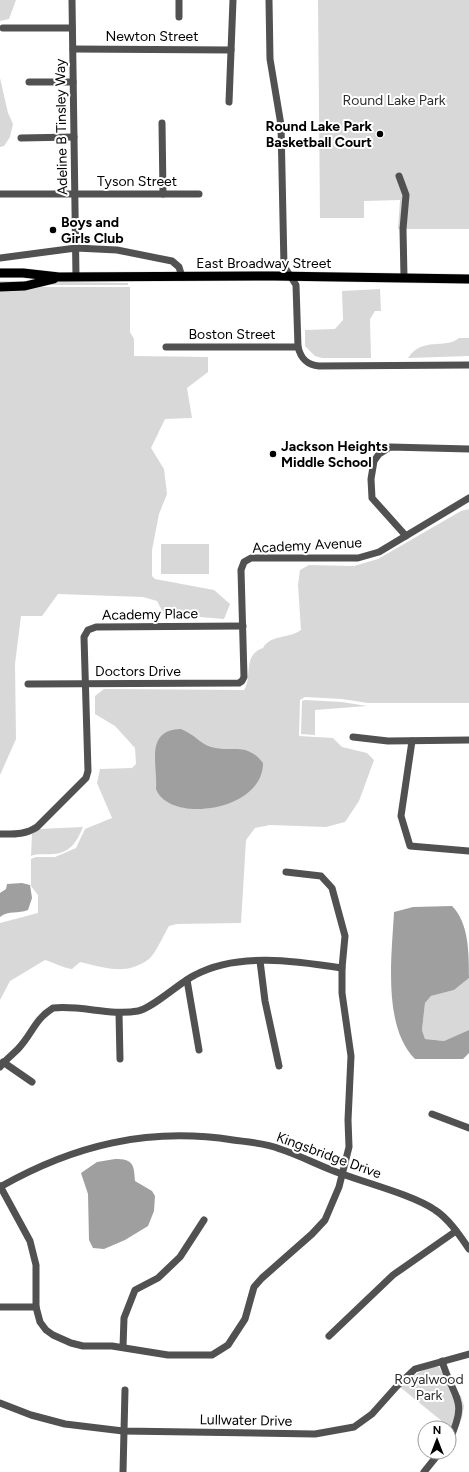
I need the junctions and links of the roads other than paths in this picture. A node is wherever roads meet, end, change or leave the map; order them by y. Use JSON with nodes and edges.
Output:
{"nodes":[{"id":1,"x":72,"y":0,"type":"edge"},
{"id":2,"x":179,"y":0,"type":"edge"},
{"id":3,"x":233,"y":0,"type":"edge"},
{"id":4,"x":269,"y":0,"type":"edge"},
{"id":5,"x":179,"y":17,"type":"dead end"},
{"id":6,"x":3,"y":28,"type":"dead end"},
{"id":7,"x":72,"y":28,"type":"junction"},
{"id":8,"x":73,"y":49,"type":"junction"},
{"id":9,"x":231,"y":50,"type":"junction"},
{"id":10,"x":29,"y":82,"type":"dead end"},
{"id":11,"x":73,"y":82,"type":"junction"},
{"id":12,"x":228,"y":102,"type":"dead end"},
{"id":13,"x":162,"y":123,"type":"dead end"},
{"id":14,"x":74,"y":137,"type":"junction"},
{"id":15,"x":21,"y":138,"type":"dead end"},
{"id":16,"x":399,"y":176,"type":"dead end"},
{"id":17,"x":74,"y":193,"type":"junction"},
{"id":18,"x":0,"y":194,"type":"edge"},
{"id":19,"x":163,"y":194,"type":"junction"},
{"id":20,"x":199,"y":194,"type":"dead end"},
{"id":21,"x":76,"y":248,"type":"junction"},
{"id":22,"x":0,"y":258,"type":"edge"},
{"id":23,"x":0,"y":273,"type":"edge"},
{"id":24,"x":290,"y":276,"type":"junction"},
{"id":25,"x":76,"y":277,"type":"junction"},
{"id":26,"x":182,"y":277,"type":"junction"},
{"id":27,"x":404,"y":277,"type":"junction"},
{"id":28,"x":59,"y":278,"type":"junction"},
{"id":29,"x":469,"y":279,"type":"edge"},
{"id":30,"x":0,"y":287,"type":"edge"},
{"id":31,"x":166,"y":347,"type":"dead end"},
{"id":32,"x":298,"y":347,"type":"junction"},
{"id":33,"x":469,"y":365,"type":"edge"},
{"id":34,"x":469,"y":449,"type":"edge"},
{"id":35,"x":469,"y":498,"type":"edge"},
{"id":36,"x":406,"y":536,"type":"junction"},
{"id":37,"x":243,"y":626,"type":"junction"},
{"id":38,"x":28,"y":684,"type":"dead end"},
{"id":39,"x":85,"y":684,"type":"junction"},
{"id":40,"x":353,"y":737,"type":"dead end"},
{"id":41,"x":469,"y":740,"type":"edge"},
{"id":42,"x":412,"y":741,"type":"junction"},
{"id":43,"x":0,"y":834,"type":"edge"},
{"id":44,"x":469,"y":851,"type":"edge"},
{"id":45,"x":286,"y":872,"type":"dead end"},
{"id":46,"x":260,"y":961,"type":"junction"},
{"id":47,"x":342,"y":968,"type":"junction"},
{"id":48,"x":187,"y":980,"type":"junction"},
{"id":49,"x":119,"y":1013,"type":"junction"},
{"id":50,"x":199,"y":1050,"type":"dead end"},
{"id":51,"x":120,"y":1059,"type":"dead end"},
{"id":52,"x":2,"y":1064,"type":"edge"},
{"id":53,"x":279,"y":1066,"type":"dead end"},
{"id":54,"x":32,"y":1082,"type":"dead end"},
{"id":55,"x":432,"y":1114,"type":"dead end"},
{"id":56,"x":469,"y":1128,"type":"edge"},
{"id":57,"x":343,"y":1174,"type":"junction"},
{"id":58,"x":0,"y":1187,"type":"edge"},
{"id":59,"x":204,"y":1220,"type":"dead end"},
{"id":60,"x":456,"y":1231,"type":"junction"},
{"id":61,"x":469,"y":1249,"type":"edge"},
{"id":62,"x":0,"y":1307,"type":"edge"},
{"id":63,"x":36,"y":1307,"type":"junction"},
{"id":64,"x":330,"y":1336,"type":"dead end"},
{"id":65,"x":123,"y":1348,"type":"junction"},
{"id":66,"x":469,"y":1354,"type":"edge"},
{"id":67,"x":442,"y":1361,"type":"junction"},
{"id":68,"x":125,"y":1390,"type":"dead end"},
{"id":69,"x":0,"y":1403,"type":"edge"},
{"id":70,"x":457,"y":1430,"type":"edge"},
{"id":71,"x":123,"y":1431,"type":"junction"},
{"id":72,"x":434,"y":1460,"type":"edge"},
{"id":73,"x":123,"y":1472,"type":"edge"},
{"id":74,"x":424,"y":1472,"type":"edge"}],
"edges":[{"from":1,"to":7,"type":"street","name":"Adeline B Tinsley Way"},
{"from":2,"to":5,"type":"street"},
{"from":3,"to":9,"type":"street"},
{"from":4,"to":24,"type":"street"},
{"from":6,"to":7,"type":"street"},
{"from":7,"to":8,"type":"street","name":"Adeline B Tinsley Way"},
{"from":8,"to":9,"type":"street","name":"Newton Street"},
{"from":8,"to":11,"type":"street","name":"Adeline B Tinsley Way"},
{"from":9,"to":12,"type":"street"},
{"from":10,"to":11,"type":"street"},
{"from":11,"to":14,"type":"street","name":"Adeline B Tinsley Way"},
{"from":13,"to":19,"type":"street"},
{"from":14,"to":15,"type":"street"},
{"from":14,"to":17,"type":"street","name":"Adeline B Tinsley Way"},
{"from":16,"to":27,"type":"street"},
{"from":17,"to":18,"type":"street","name":"Tyson Street"},
{"from":17,"to":19,"type":"street","name":"Tyson Street"},
{"from":17,"to":21,"type":"street","name":"Adeline B Tinsley Way"},
{"from":19,"to":20,"type":"street","name":"Tyson Street"},
{"from":21,"to":22,"type":"street"},
{"from":21,"to":25,"type":"street","name":"Adeline B Tinsley Way"},
{"from":21,"to":26,"type":"street"},
{"from":23,"to":28,"type":"main road","name":"East Broadway Street"},
{"from":24,"to":26,"type":"main road","name":"East Broadway Street"},
{"from":24,"to":27,"type":"main road","name":"East Broadway Street"},
{"from":24,"to":32,"type":"street"},
{"from":25,"to":26,"type":"main road","name":"East Broadway Street"},
{"from":25,"to":28,"type":"main road","name":"East Broadway Street"},
{"from":27,"to":29,"type":"main road","name":"East Broadway Street"},
{"from":28,"to":30,"type":"main road","name":"East Broadway Street"},
{"from":31,"to":32,"type":"street","name":"Boston Street"},
{"from":32,"to":33,"type":"street"},
{"from":34,"to":36,"type":"street"},
{"from":35,"to":36,"type":"street","name":"Academy Avenue"},
{"from":36,"to":37,"type":"street","name":"Academy Avenue"},
{"from":37,"to":39,"type":"street","name":"Academy Place"},
{"from":37,"to":39,"type":"street","name":"Doctors Drive"},
{"from":38,"to":39,"type":"street"},
{"from":39,"to":43,"type":"street","name":"Doctors Drive"},
{"from":40,"to":42,"type":"street"},
{"from":41,"to":42,"type":"street"},
{"from":42,"to":44,"type":"street"},
{"from":45,"to":47,"type":"street"},
{"from":46,"to":47,"type":"street"},
{"from":46,"to":48,"type":"street"},
{"from":46,"to":53,"type":"street"},
{"from":47,"to":57,"type":"street"},
{"from":48,"to":49,"type":"street"},
{"from":48,"to":50,"type":"street"},
{"from":49,"to":51,"type":"street"},
{"from":49,"to":52,"type":"street"},
{"from":52,"to":54,"type":"street"},
{"from":55,"to":56,"type":"street"},
{"from":57,"to":58,"type":"street","name":"Kingsbridge Drive"},
{"from":57,"to":60,"type":"street","name":"Kingsbridge Drive"},
{"from":57,"to":65,"type":"street"},
{"from":58,"to":63,"type":"street"},
{"from":59,"to":65,"type":"street"},
{"from":60,"to":61,"type":"street","name":"Kingsbridge Drive"},
{"from":60,"to":64,"type":"street"},
{"from":62,"to":63,"type":"street"},
{"from":63,"to":65,"type":"street"},
{"from":66,"to":67,"type":"street","name":"Lullwater Drive"},
{"from":67,"to":70,"type":"street"},
{"from":67,"to":71,"type":"street","name":"Lullwater Drive"},
{"from":68,"to":71,"type":"street"},
{"from":69,"to":71,"type":"street","name":"Lullwater Drive"},
{"from":71,"to":73,"type":"street"},
{"from":72,"to":74,"type":"street"}]}
